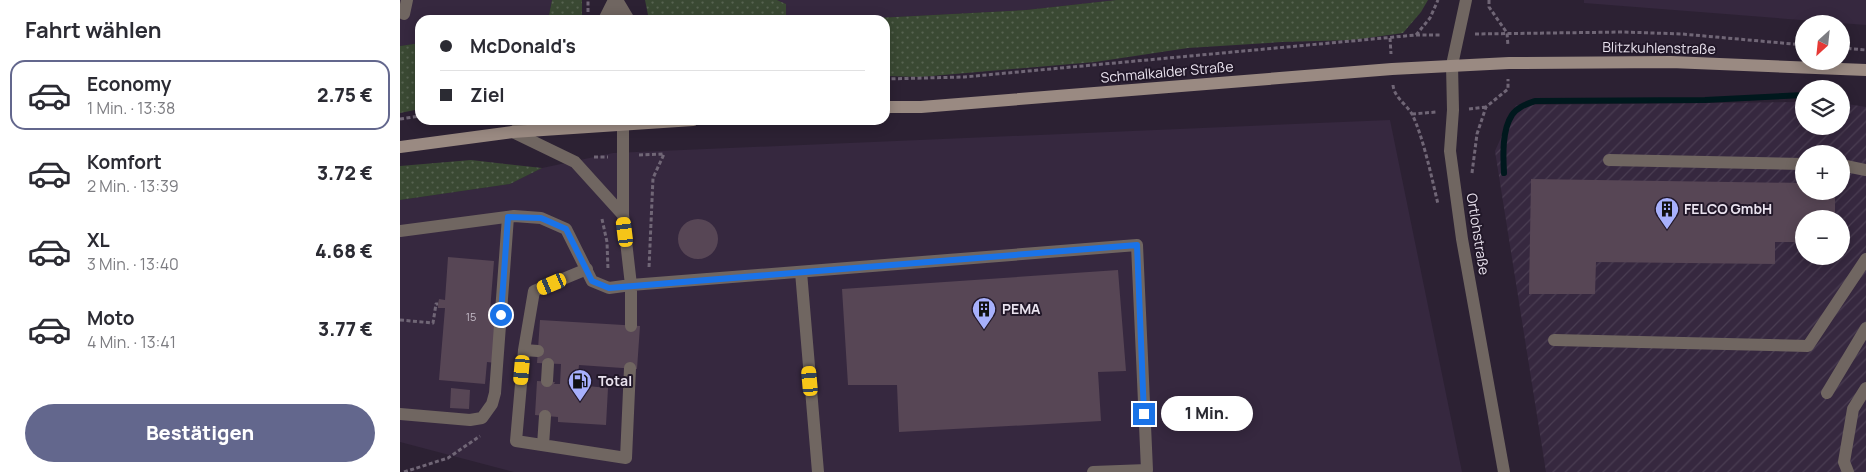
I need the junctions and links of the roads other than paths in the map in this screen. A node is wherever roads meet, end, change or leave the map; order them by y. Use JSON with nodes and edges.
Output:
{"nodes":[{"id":1,"x":407,"y":0,"type":"edge"},
{"id":2,"x":615,"y":0,"type":"edge"},
{"id":3,"x":1466,"y":0,"type":"edge"},
{"id":4,"x":404,"y":14,"type":"dead end"},
{"id":5,"x":607,"y":15,"type":"edge"},
{"id":6,"x":616,"y":15,"type":"edge"},
{"id":7,"x":626,"y":15,"type":"edge"},
{"id":8,"x":1452,"y":65,"type":"junction"},
{"id":9,"x":1862,"y":71,"type":"edge"},
{"id":10,"x":890,"y":107,"type":"edge"},
{"id":11,"x":524,"y":125,"type":"edge"},
{"id":12,"x":591,"y":125,"type":"edge"},
{"id":13,"x":624,"y":125,"type":"edge"},
{"id":14,"x":513,"y":132,"type":"junction"},
{"id":15,"x":400,"y":147,"type":"edge"},
{"id":16,"x":1609,"y":160,"type":"dead end"},
{"id":17,"x":1795,"y":164,"type":"edge"},
{"id":18,"x":1850,"y":167,"type":"edge"},
{"id":19,"x":1866,"y":170,"type":"edge"},
{"id":20,"x":623,"y":215,"type":"junction"},
{"id":21,"x":508,"y":217,"type":"junction"},
{"id":22,"x":400,"y":230,"type":"edge"},
{"id":23,"x":1866,"y":259,"type":"edge"},
{"id":24,"x":587,"y":269,"type":"junction"},
{"id":25,"x":801,"y":272,"type":"junction"},
{"id":26,"x":631,"y":285,"type":"junction"},
{"id":27,"x":631,"y":326,"type":"dead end"},
{"id":28,"x":1866,"y":328,"type":"edge"},
{"id":29,"x":1554,"y":340,"type":"dead end"},
{"id":30,"x":524,"y":350,"type":"junction"},
{"id":31,"x":538,"y":351,"type":"dead end"},
{"id":32,"x":548,"y":364,"type":"dead end"},
{"id":33,"x":630,"y":368,"type":"dead end"},
{"id":34,"x":547,"y":381,"type":"dead end"},
{"id":35,"x":1866,"y":388,"type":"edge"},
{"id":36,"x":1827,"y":393,"type":"dead end"},
{"id":37,"x":400,"y":414,"type":"edge"},
{"id":38,"x":545,"y":416,"type":"dead end"},
{"id":39,"x":543,"y":445,"type":"junction"},
{"id":40,"x":818,"y":472,"type":"edge"},
{"id":41,"x":1092,"y":472,"type":"edge"},
{"id":42,"x":1504,"y":472,"type":"edge"},
{"id":43,"x":1848,"y":472,"type":"edge"}],
"edges":[{"from":1,"to":4,"type":"street"},
{"from":2,"to":5,"type":"street"},
{"from":2,"to":6,"type":"street"},
{"from":2,"to":7,"type":"street"},
{"from":3,"to":8,"type":"street","name":"Ortlohstraße"},
{"from":8,"to":9,"type":"main road","name":"Blitzkuhlenstraße"},
{"from":8,"to":10,"type":"main road","name":"Schmalkalder Straße"},
{"from":8,"to":42,"type":"street","name":"Ortlohstraße"},
{"from":11,"to":14,"type":"street"},
{"from":12,"to":14,"type":"main road"},
{"from":13,"to":20,"type":"street"},
{"from":14,"to":15,"type":"main road"},
{"from":14,"to":20,"type":"street"},
{"from":16,"to":17,"type":"street"},
{"from":18,"to":19,"type":"street"},
{"from":20,"to":26,"type":"street"},
{"from":21,"to":22,"type":"street"},
{"from":21,"to":24,"type":"street"},
{"from":21,"to":37,"type":"street"},
{"from":23,"to":29,"type":"street"},
{"from":24,"to":26,"type":"street"},
{"from":24,"to":30,"type":"street"},
{"from":25,"to":26,"type":"street"},
{"from":25,"to":40,"type":"street"},
{"from":25,"to":41,"type":"street"},
{"from":26,"to":27,"type":"street"},
{"from":28,"to":36,"type":"street"},
{"from":30,"to":31,"type":"street"},
{"from":30,"to":39,"type":"street"},
{"from":32,"to":34,"type":"street"},
{"from":33,"to":39,"type":"street"},
{"from":35,"to":43,"type":"street"},
{"from":38,"to":39,"type":"street"}]}
